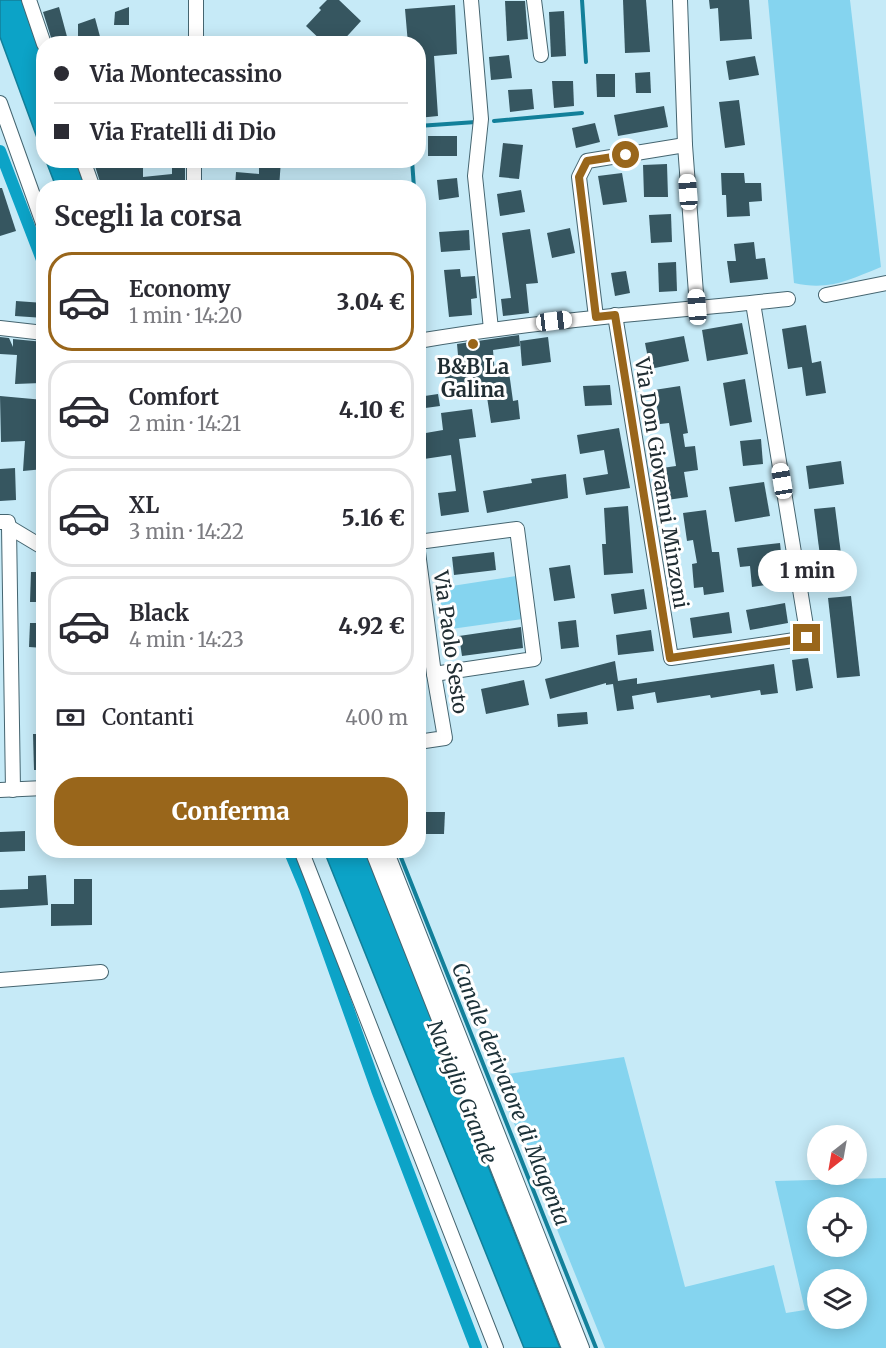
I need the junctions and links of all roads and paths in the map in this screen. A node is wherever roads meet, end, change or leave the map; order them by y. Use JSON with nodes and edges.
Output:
{"nodes":[{"id":1,"x":29,"y":0,"type":"edge"},
{"id":2,"x":196,"y":0,"type":"edge"},
{"id":3,"x":471,"y":0,"type":"edge"},
{"id":4,"x":534,"y":0,"type":"edge"},
{"id":5,"x":680,"y":0,"type":"edge"},
{"id":6,"x":41,"y":36,"type":"edge"},
{"id":7,"x":196,"y":36,"type":"edge"},
{"id":8,"x":541,"y":55,"type":"dead end"},
{"id":9,"x":0,"y":103,"type":"edge"},
{"id":10,"x":685,"y":146,"type":"junction"},
{"id":11,"x":36,"y":204,"type":"edge"},
{"id":12,"x":886,"y":283,"type":"edge"},
{"id":13,"x":826,"y":295,"type":"dead end"},
{"id":14,"x":788,"y":299,"type":"dead end"},
{"id":15,"x":753,"y":303,"type":"junction"},
{"id":16,"x":697,"y":307,"type":"junction"},
{"id":17,"x":615,"y":315,"type":"junction"},
{"id":18,"x":596,"y":317,"type":"junction"},
{"id":19,"x":0,"y":328,"type":"edge"},
{"id":20,"x":491,"y":328,"type":"junction"},
{"id":21,"x":36,"y":332,"type":"edge"},
{"id":22,"x":426,"y":339,"type":"edge"},
{"id":23,"x":4,"y":524,"type":"edge"},
{"id":24,"x":426,"y":541,"type":"edge"},
{"id":25,"x":36,"y":543,"type":"edge"},
{"id":26,"x":426,"y":613,"type":"edge"},
{"id":27,"x":434,"y":674,"type":"junction"},
{"id":28,"x":426,"y":741,"type":"edge"},
{"id":29,"x":36,"y":788,"type":"edge"},
{"id":30,"x":6,"y":790,"type":"edge"},
{"id":31,"x":304,"y":858,"type":"edge"},
{"id":32,"x":375,"y":858,"type":"edge"},
{"id":33,"x":389,"y":858,"type":"edge"},
{"id":34,"x":101,"y":972,"type":"dead end"},
{"id":35,"x":0,"y":980,"type":"edge"},
{"id":36,"x":496,"y":1348,"type":"edge"},
{"id":37,"x":569,"y":1348,"type":"edge"},
{"id":38,"x":582,"y":1348,"type":"edge"}],
"edges":[{"from":1,"to":6,"type":"street"},
{"from":2,"to":7,"type":"street"},
{"from":3,"to":20,"type":"street"},
{"from":4,"to":8,"type":"street"},
{"from":5,"to":10,"type":"street"},
{"from":9,"to":11,"type":"street"},
{"from":10,"to":16,"type":"street"},
{"from":10,"to":18,"type":"street"},
{"from":12,"to":13,"type":"street"},
{"from":14,"to":15,"type":"street"},
{"from":15,"to":16,"type":"street"},
{"from":15,"to":17,"type":"street","name":"Via Don Giovanni Minzoni"},
{"from":16,"to":17,"type":"street"},
{"from":17,"to":18,"type":"street"},
{"from":18,"to":20,"type":"street"},
{"from":19,"to":21,"type":"street"},
{"from":20,"to":22,"type":"street"},
{"from":23,"to":25,"type":"street"},
{"from":23,"to":30,"type":"street"},
{"from":24,"to":27,"type":"street"},
{"from":26,"to":27,"type":"street","name":"Via Paolo Sesto"},
{"from":27,"to":28,"type":"street","name":"Via Paolo Sesto"},
{"from":29,"to":30,"type":"street"},
{"from":31,"to":36,"type":"street"},
{"from":32,"to":37,"type":"street"},
{"from":33,"to":38,"type":"street"},
{"from":34,"to":35,"type":"street"}]}
